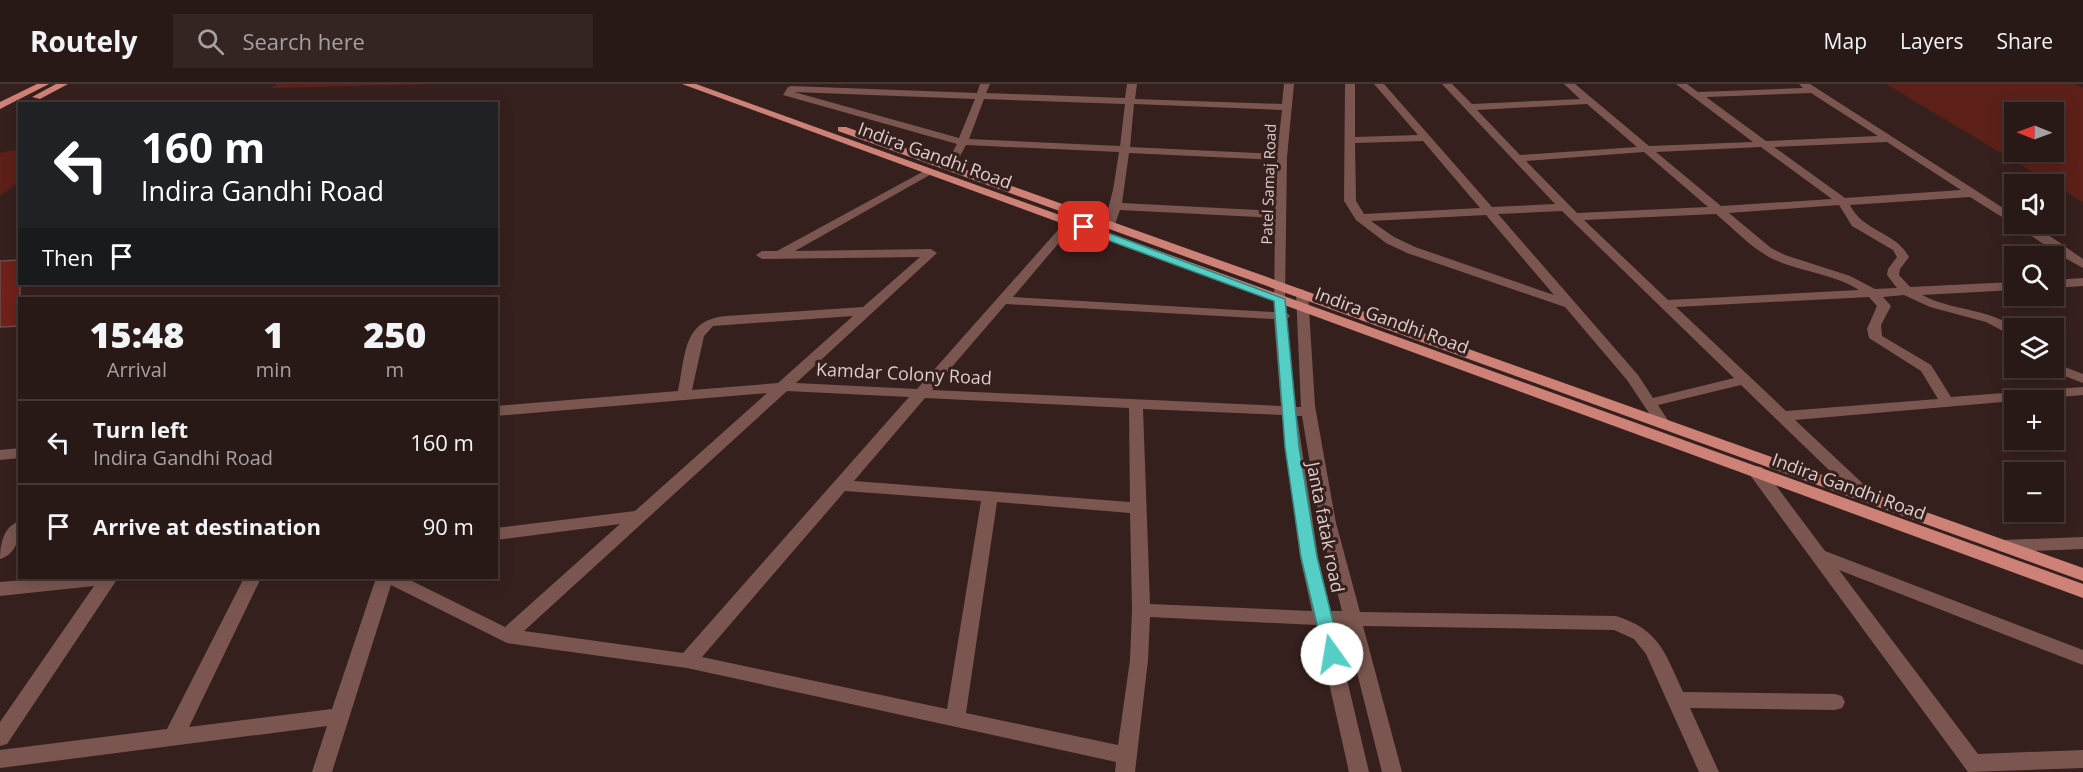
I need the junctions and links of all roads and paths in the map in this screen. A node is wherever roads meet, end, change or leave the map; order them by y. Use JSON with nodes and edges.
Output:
{"nodes":[{"id":1,"x":44,"y":84,"type":"edge"},
{"id":2,"x":63,"y":84,"type":"edge"},
{"id":3,"x":687,"y":84,"type":"edge"},
{"id":4,"x":715,"y":84,"type":"edge"},
{"id":5,"x":984,"y":84,"type":"edge"},
{"id":6,"x":1132,"y":84,"type":"edge"},
{"id":7,"x":1289,"y":84,"type":"edge"},
{"id":8,"x":1350,"y":84,"type":"edge"},
{"id":9,"x":1379,"y":84,"type":"edge"},
{"id":10,"x":1447,"y":84,"type":"edge"},
{"id":11,"x":1569,"y":84,"type":"edge"},
{"id":12,"x":1681,"y":84,"type":"edge"},
{"id":13,"x":1809,"y":87,"type":"edge"},
{"id":14,"x":980,"y":95,"type":"junction"},
{"id":15,"x":1696,"y":95,"type":"junction"},
{"id":16,"x":1130,"y":101,"type":"junction"},
{"id":17,"x":1589,"y":101,"type":"junction"},
{"id":18,"x":28,"y":102,"type":"edge"},
{"id":19,"x":0,"y":106,"type":"edge"},
{"id":20,"x":18,"y":107,"type":"edge"},
{"id":21,"x":1286,"y":107,"type":"junction"},
{"id":22,"x":1470,"y":107,"type":"junction"},
{"id":23,"x":0,"y":115,"type":"edge"},
{"id":24,"x":1427,"y":138,"type":"junction"},
{"id":25,"x":1890,"y":139,"type":"junction"},
{"id":26,"x":1349,"y":140,"type":"junction"},
{"id":27,"x":963,"y":142,"type":"junction"},
{"id":28,"x":1764,"y":144,"type":"junction"},
{"id":29,"x":1647,"y":149,"type":"junction"},
{"id":30,"x":1126,"y":150,"type":"junction"},
{"id":31,"x":1282,"y":158,"type":"junction"},
{"id":32,"x":1520,"y":158,"type":"junction"},
{"id":33,"x":949,"y":167,"type":"junction"},
{"id":34,"x":930,"y":172,"type":"junction"},
{"id":35,"x":1972,"y":193,"type":"junction"},
{"id":36,"x":1843,"y":202,"type":"junction"},
{"id":37,"x":1116,"y":206,"type":"junction"},
{"id":38,"x":1564,"y":207,"type":"junction"},
{"id":39,"x":1719,"y":210,"type":"junction"},
{"id":40,"x":1487,"y":211,"type":"junction"},
{"id":41,"x":2004,"y":214,"type":"edge"},
{"id":42,"x":1280,"y":215,"type":"junction"},
{"id":43,"x":1574,"y":217,"type":"junction"},
{"id":44,"x":1360,"y":218,"type":"junction"},
{"id":45,"x":1070,"y":223,"type":"junction"},
{"id":46,"x":1110,"y":225,"type":"junction"},
{"id":47,"x":2036,"y":234,"type":"edge"},
{"id":48,"x":2056,"y":246,"type":"edge"},
{"id":49,"x":2064,"y":251,"type":"edge"},
{"id":50,"x":782,"y":254,"type":"junction"},
{"id":51,"x":762,"y":255,"type":"dead end"},
{"id":52,"x":2083,"y":264,"type":"edge"},
{"id":53,"x":2083,"y":282,"type":"edge"},
{"id":54,"x":2064,"y":283,"type":"edge"},
{"id":55,"x":2004,"y":287,"type":"edge"},
{"id":56,"x":1280,"y":292,"type":"junction"},
{"id":57,"x":1908,"y":292,"type":"junction"},
{"id":58,"x":1873,"y":293,"type":"junction"},
{"id":59,"x":1002,"y":300,"type":"junction"},
{"id":60,"x":1302,"y":300,"type":"junction"},
{"id":61,"x":1568,"y":304,"type":"junction"},
{"id":62,"x":1664,"y":304,"type":"junction"},
{"id":63,"x":868,"y":311,"type":"junction"},
{"id":64,"x":1282,"y":316,"type":"junction"},
{"id":65,"x":2004,"y":327,"type":"edge"},
{"id":66,"x":2064,"y":372,"type":"edge"},
{"id":67,"x":2083,"y":379,"type":"edge"},
{"id":68,"x":1744,"y":380,"type":"junction"},
{"id":69,"x":784,"y":387,"type":"junction"},
{"id":70,"x":2083,"y":391,"type":"edge"},
{"id":71,"x":920,"y":393,"type":"junction"},
{"id":72,"x":684,"y":396,"type":"junction"},
{"id":73,"x":1947,"y":402,"type":"junction"},
{"id":74,"x":1136,"y":403,"type":"junction"},
{"id":75,"x":1650,"y":403,"type":"junction"},
{"id":76,"x":498,"y":411,"type":"edge"},
{"id":77,"x":1288,"y":411,"type":"junction"},
{"id":78,"x":1310,"y":412,"type":"junction"},
{"id":79,"x":1782,"y":416,"type":"junction"},
{"id":80,"x":1664,"y":425,"type":"junction"},
{"id":81,"x":1675,"y":442,"type":"junction"},
{"id":82,"x":18,"y":453,"type":"edge"},
{"id":83,"x":0,"y":454,"type":"edge"},
{"id":84,"x":1756,"y":471,"type":"junction"},
{"id":85,"x":841,"y":485,"type":"junction"},
{"id":86,"x":990,"y":496,"type":"junction"},
{"id":87,"x":1868,"y":498,"type":"junction"},
{"id":88,"x":1140,"y":508,"type":"junction"},
{"id":89,"x":642,"y":516,"type":"junction"},
{"id":90,"x":1892,"y":521,"type":"junction"},
{"id":91,"x":18,"y":530,"type":"edge"},
{"id":92,"x":498,"y":534,"type":"edge"},
{"id":93,"x":2083,"y":543,"type":"edge"},
{"id":94,"x":0,"y":553,"type":"edge"},
{"id":95,"x":2002,"y":554,"type":"junction"},
{"id":96,"x":1818,"y":556,"type":"junction"},
{"id":97,"x":2083,"y":575,"type":"edge"},
{"id":98,"x":98,"y":579,"type":"edge"},
{"id":99,"x":107,"y":579,"type":"edge"},
{"id":100,"x":252,"y":579,"type":"edge"},
{"id":101,"x":384,"y":579,"type":"edge"},
{"id":102,"x":394,"y":579,"type":"edge"},
{"id":103,"x":0,"y":589,"type":"edge"},
{"id":104,"x":2083,"y":591,"type":"edge"},
{"id":105,"x":1141,"y":609,"type":"junction"},
{"id":106,"x":1324,"y":618,"type":"junction"},
{"id":107,"x":1353,"y":618,"type":"junction"},
{"id":108,"x":507,"y":636,"type":"junction"},
{"id":109,"x":2083,"y":658,"type":"edge"},
{"id":110,"x":687,"y":661,"type":"junction"},
{"id":111,"x":1677,"y":700,"type":"junction"},
{"id":112,"x":1835,"y":702,"type":"dead end"},
{"id":113,"x":340,"y":716,"type":"junction"},
{"id":114,"x":955,"y":718,"type":"junction"},
{"id":115,"x":174,"y":736,"type":"junction"},
{"id":116,"x":0,"y":738,"type":"edge"},
{"id":117,"x":0,"y":759,"type":"edge"},
{"id":118,"x":2083,"y":759,"type":"edge"},
{"id":119,"x":1126,"y":764,"type":"edge"},
{"id":120,"x":1976,"y":767,"type":"edge"},
{"id":121,"x":322,"y":772,"type":"edge"},
{"id":122,"x":1359,"y":772,"type":"edge"},
{"id":123,"x":1392,"y":772,"type":"edge"},
{"id":124,"x":1709,"y":772,"type":"edge"}],
"edges":[{"from":1,"to":19,"type":"main road"},
{"from":2,"to":18,"type":"main road"},
{"from":3,"to":34,"type":"main road","name":"Indira Gandhi Road"},
{"from":4,"to":33,"type":"main road","name":"Indira Gandhi Road"},
{"from":5,"to":14,"type":"street"},
{"from":6,"to":16,"type":"street"},
{"from":7,"to":21,"type":"street","name":"Patel Samaj Road"},
{"from":8,"to":26,"type":"street"},
{"from":9,"to":24,"type":"street"},
{"from":10,"to":22,"type":"street"},
{"from":11,"to":17,"type":"street"},
{"from":12,"to":15,"type":"street"},
{"from":13,"to":15,"type":"street"},
{"from":13,"to":25,"type":"street"},
{"from":14,"to":16,"type":"street"},
{"from":14,"to":27,"type":"street"},
{"from":14,"to":27,"type":"street"},
{"from":15,"to":28,"type":"street"},
{"from":16,"to":21,"type":"street"},
{"from":16,"to":30,"type":"street"},
{"from":17,"to":22,"type":"street"},
{"from":17,"to":29,"type":"street"},
{"from":20,"to":23,"type":"main road"},
{"from":21,"to":31,"type":"street","name":"Patel Samaj Road"},
{"from":22,"to":32,"type":"street"},
{"from":24,"to":26,"type":"street"},
{"from":24,"to":40,"type":"street"},
{"from":25,"to":28,"type":"street"},
{"from":25,"to":35,"type":"street"},
{"from":26,"to":44,"type":"street"},
{"from":27,"to":30,"type":"street"},
{"from":27,"to":33,"type":"street"},
{"from":28,"to":29,"type":"street"},
{"from":28,"to":36,"type":"street"},
{"from":29,"to":32,"type":"street"},
{"from":29,"to":39,"type":"street"},
{"from":30,"to":31,"type":"street"},
{"from":30,"to":37,"type":"street"},
{"from":31,"to":42,"type":"street","name":"Patel Samaj Road"},
{"from":32,"to":38,"type":"street"},
{"from":33,"to":46,"type":"main road","name":"Indira Gandhi Road"},
{"from":34,"to":45,"type":"main road","name":"Indira Gandhi Road"},
{"from":34,"to":50,"type":"street"},
{"from":35,"to":36,"type":"street"},
{"from":35,"to":41,"type":"street"},
{"from":36,"to":39,"type":"street"},
{"from":36,"to":57,"type":"street"},
{"from":37,"to":42,"type":"street"},
{"from":37,"to":46,"type":"street"},
{"from":38,"to":40,"type":"street"},
{"from":38,"to":43,"type":"street"},
{"from":39,"to":43,"type":"street"},
{"from":39,"to":58,"type":"street"},
{"from":40,"to":44,"type":"street"},
{"from":40,"to":61,"type":"street"},
{"from":42,"to":56,"type":"street","name":"Patel Samaj Road"},
{"from":43,"to":62,"type":"street"},
{"from":44,"to":61,"type":"street"},
{"from":45,"to":56,"type":"main road","name":"Indira Gandhi Road"},
{"from":45,"to":59,"type":"street"},
{"from":46,"to":56,"type":"main road","name":"Indira Gandhi Road"},
{"from":47,"to":48,"type":"street"},
{"from":49,"to":52,"type":"street"},
{"from":50,"to":51,"type":"street"},
{"from":50,"to":63,"type":"street"},
{"from":53,"to":54,"type":"street"},
{"from":55,"to":57,"type":"street"},
{"from":56,"to":60,"type":"main road","name":"Indira Gandhi Road"},
{"from":56,"to":64,"type":"street","name":"Janta fatak road"},
{"from":57,"to":58,"type":"street"},
{"from":57,"to":65,"type":"street"},
{"from":58,"to":62,"type":"street"},
{"from":58,"to":73,"type":"street"},
{"from":59,"to":64,"type":"street"},
{"from":59,"to":71,"type":"street"},
{"from":60,"to":78,"type":"street"},
{"from":60,"to":80,"type":"main road","name":"Indira Gandhi Road"},
{"from":60,"to":81,"type":"main road","name":"Indira Gandhi Road"},
{"from":61,"to":75,"type":"street"},
{"from":62,"to":68,"type":"street"},
{"from":63,"to":69,"type":"street"},
{"from":63,"to":72,"type":"street"},
{"from":64,"to":77,"type":"street","name":"Janta fatak road"},
{"from":66,"to":67,"type":"street"},
{"from":68,"to":75,"type":"street"},
{"from":68,"to":79,"type":"street"},
{"from":69,"to":71,"type":"street","name":"Kamdar Colony Road"},
{"from":69,"to":72,"type":"street","name":"Kamdar Colony Road"},
{"from":69,"to":89,"type":"street"},
{"from":70,"to":73,"type":"street"},
{"from":71,"to":74,"type":"street","name":"Kamdar Colony Road"},
{"from":71,"to":85,"type":"street"},
{"from":72,"to":76,"type":"street","name":"Kamdar Colony Road"},
{"from":73,"to":79,"type":"street"},
{"from":74,"to":77,"type":"street","name":"Kamdar Colony Road"},
{"from":74,"to":88,"type":"street"},
{"from":75,"to":80,"type":"street"},
{"from":77,"to":78,"type":"street","name":"Kamdar Colony Road"},
{"from":77,"to":106,"type":"street","name":"Janta fatak road"},
{"from":78,"to":107,"type":"street"},
{"from":79,"to":87,"type":"street"},
{"from":80,"to":81,"type":"main road"},
{"from":80,"to":87,"type":"main road","name":"Indira Gandhi Road"},
{"from":81,"to":84,"type":"main road","name":"Indira Gandhi Road"},
{"from":82,"to":83,"type":"street"},
{"from":84,"to":90,"type":"main road","name":"Indira Gandhi Road"},
{"from":84,"to":96,"type":"street"},
{"from":85,"to":86,"type":"street"},
{"from":85,"to":110,"type":"street"},
{"from":86,"to":88,"type":"street"},
{"from":86,"to":114,"type":"street"},
{"from":87,"to":90,"type":"main road"},
{"from":87,"to":95,"type":"main road","name":"Indira Gandhi Road"},
{"from":88,"to":105,"type":"street"},
{"from":89,"to":92,"type":"street"},
{"from":89,"to":108,"type":"street"},
{"from":90,"to":95,"type":"main road","name":"Indira Gandhi Road"},
{"from":91,"to":94,"type":"street"},
{"from":93,"to":95,"type":"street"},
{"from":95,"to":97,"type":"main road","name":"Indira Gandhi Road"},
{"from":95,"to":104,"type":"main road","name":"Indira Gandhi Road"},
{"from":96,"to":109,"type":"street"},
{"from":96,"to":120,"type":"street"},
{"from":98,"to":103,"type":"street"},
{"from":99,"to":116,"type":"street"},
{"from":100,"to":115,"type":"street"},
{"from":101,"to":113,"type":"street"},
{"from":102,"to":108,"type":"street"},
{"from":105,"to":106,"type":"street"},
{"from":105,"to":119,"type":"street"},
{"from":106,"to":107,"type":"street"},
{"from":106,"to":122,"type":"street","name":"Janta fatak road"},
{"from":107,"to":111,"type":"street"},
{"from":107,"to":123,"type":"street"},
{"from":108,"to":110,"type":"street"},
{"from":110,"to":114,"type":"street"},
{"from":111,"to":112,"type":"street"},
{"from":111,"to":124,"type":"street"},
{"from":113,"to":115,"type":"street"},
{"from":113,"to":121,"type":"street"},
{"from":114,"to":119,"type":"street"},
{"from":115,"to":117,"type":"street"},
{"from":118,"to":120,"type":"street"}]}
